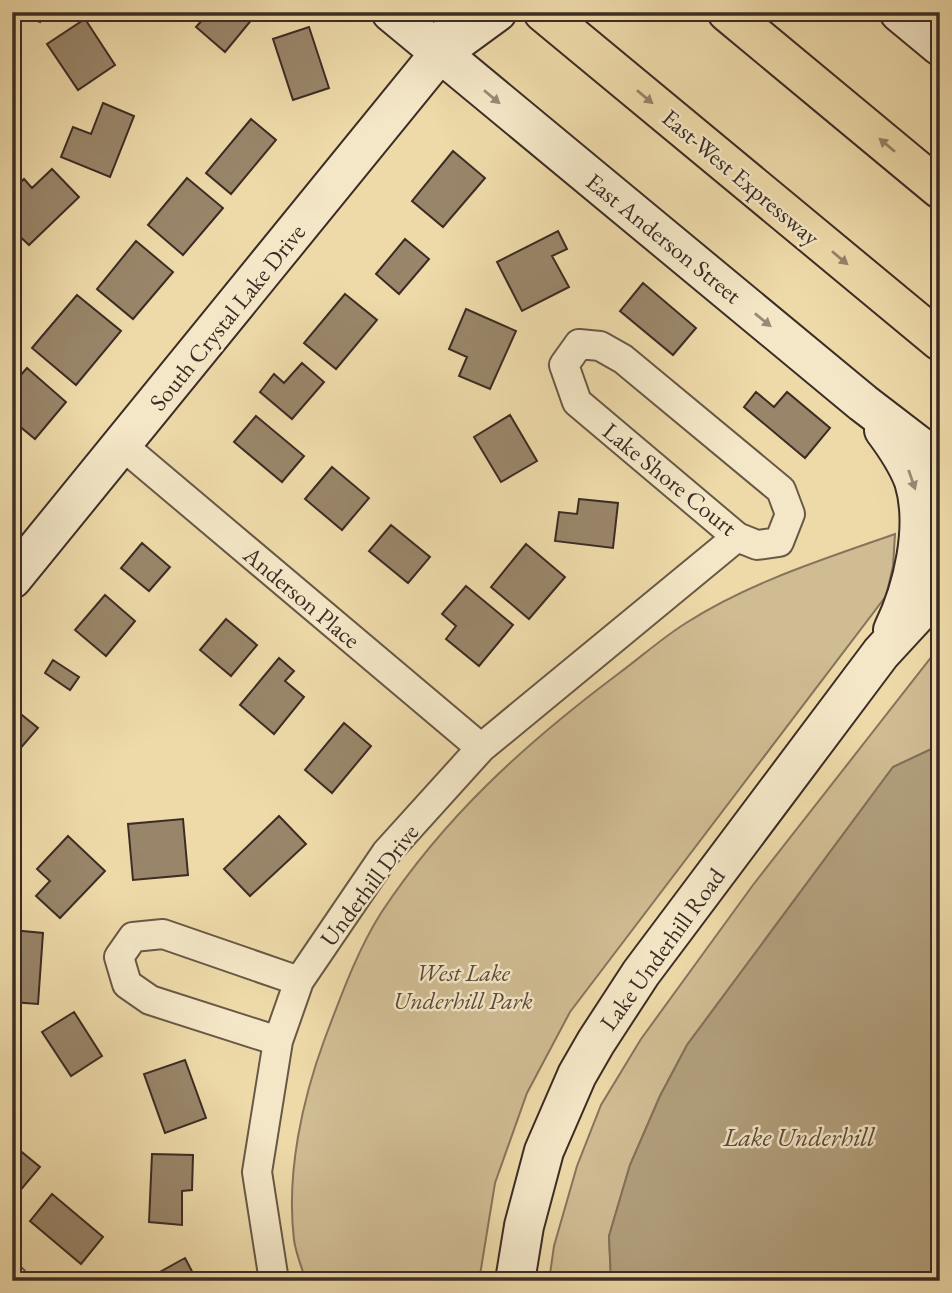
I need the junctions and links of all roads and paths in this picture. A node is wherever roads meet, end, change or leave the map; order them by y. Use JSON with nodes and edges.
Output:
{"nodes":[{"id":1,"x":391,"y":12,"type":"edge"},
{"id":2,"x":461,"y":12,"type":"edge"},
{"id":3,"x":497,"y":12,"type":"edge"},
{"id":4,"x":543,"y":12,"type":"edge"},
{"id":5,"x":727,"y":12,"type":"edge"},
{"id":6,"x":899,"y":12,"type":"edge"},
{"id":7,"x":940,"y":46,"type":"edge"},
{"id":8,"x":440,"y":53,"type":"junction"},
{"id":9,"x":940,"y":189,"type":"edge"},
{"id":10,"x":940,"y":341,"type":"edge"},
{"id":11,"x":863,"y":403,"type":"junction"},
{"id":12,"x":123,"y":446,"type":"junction"},
{"id":13,"x":940,"y":462,"type":"edge"},
{"id":14,"x":737,"y":537,"type":"junction"},
{"id":15,"x":12,"y":579,"type":"edge"},
{"id":16,"x":940,"y":589,"type":"edge"},
{"id":17,"x":881,"y":653,"type":"junction"},
{"id":18,"x":481,"y":748,"type":"junction"},
{"id":19,"x":299,"y":981,"type":"junction"},
{"id":20,"x":278,"y":1041,"type":"junction"},
{"id":21,"x":274,"y":1281,"type":"edge"},
{"id":22,"x":515,"y":1281,"type":"edge"}],
"edges":[{"from":1,"to":8,"type":"main road","name":"East Anderson Street"},
{"from":2,"to":8,"type":"main road","name":"South Crystal Lake Drive"},
{"from":3,"to":8,"type":"main road","name":"South Crystal Lake Drive"},
{"from":4,"to":10,"type":"highway","name":"East-West Expressway","one_way":true},
{"from":9,"to":5,"type":"highway","one_way":true},
{"from":6,"to":7,"type":"main road"},
{"from":8,"to":11,"type":"main road","name":"East Anderson Street","one_way":true},
{"from":8,"to":12,"type":"main road","name":"South Crystal Lake Drive"},
{"from":11,"to":13,"type":"main road","name":"East Anderson Street"},
{"from":11,"to":17,"type":"main road","name":"Lake Underhill Road","one_way":true},
{"from":12,"to":15,"type":"main road","name":"South Crystal Lake Drive"},
{"from":12,"to":18,"type":"street","name":"Anderson Place"},
{"from":14,"to":14,"type":"street","name":"Lake Shore Court"},
{"from":14,"to":18,"type":"street","name":"Underhill Drive"},
{"from":16,"to":17,"type":"main road","name":"Lake Underhill Road"},
{"from":17,"to":22,"type":"main road","name":"Lake Underhill Road"},
{"from":18,"to":19,"type":"street","name":"Underhill Drive"},
{"from":19,"to":20,"type":"street","name":"Underhill Drive"},
{"from":19,"to":20,"type":"street"},
{"from":20,"to":21,"type":"street","name":"Underhill Drive"}]}
